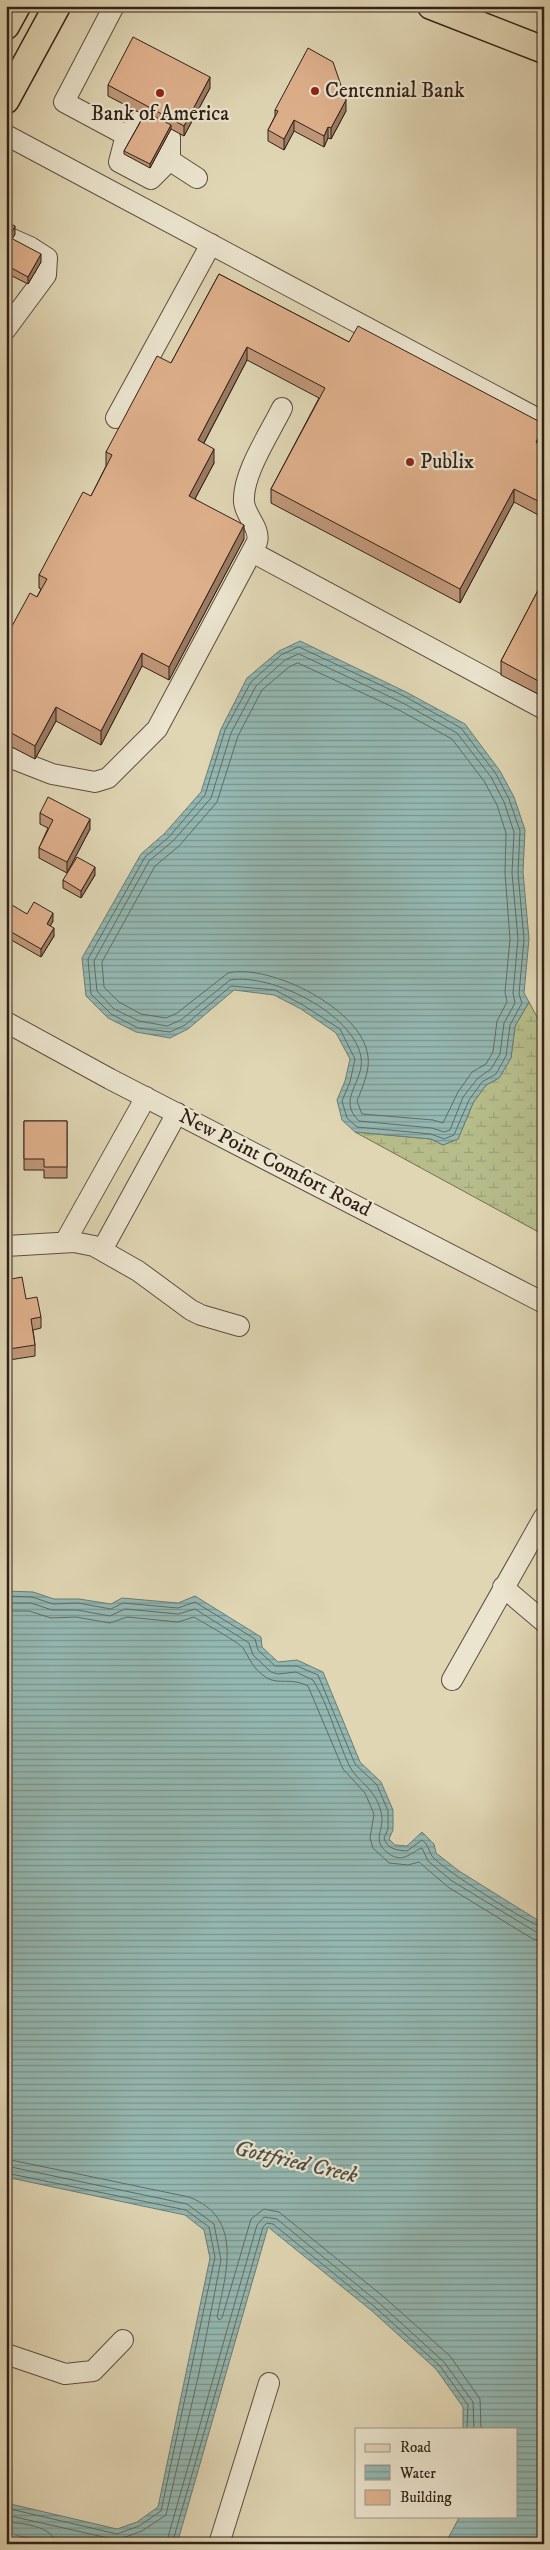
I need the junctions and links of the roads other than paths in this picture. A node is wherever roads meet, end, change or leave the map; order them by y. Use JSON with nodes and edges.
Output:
{"nodes":[{"id":1,"x":17,"y":6,"type":"edge"},
{"id":2,"x":57,"y":6,"type":"edge"},
{"id":3,"x":114,"y":6,"type":"edge"},
{"id":4,"x":432,"y":6,"type":"edge"},
{"id":5,"x":6,"y":26,"type":"edge"},
{"id":6,"x":544,"y":50,"type":"edge"},
{"id":7,"x":6,"y":100,"type":"edge"},
{"id":8,"x":6,"y":135,"type":"edge"},
{"id":9,"x":197,"y":178,"type":"dead end"},
{"id":10,"x":12,"y":239,"type":"edge"},
{"id":11,"x":211,"y":244,"type":"junction"},
{"id":12,"x":6,"y":329,"type":"edge"},
{"id":13,"x":282,"y":408,"type":"dead end"},
{"id":14,"x":116,"y":418,"type":"dead end"},
{"id":15,"x":544,"y":422,"type":"edge"},
{"id":16,"x":252,"y":552,"type":"junction"},
{"id":17,"x":544,"y":709,"type":"edge"},
{"id":18,"x":6,"y":756,"type":"edge"},
{"id":19,"x":6,"y":1022,"type":"edge"},
{"id":20,"x":146,"y":1098,"type":"junction"},
{"id":21,"x":177,"y":1113,"type":"junction"},
{"id":22,"x":65,"y":1242,"type":"junction"},
{"id":23,"x":6,"y":1246,"type":"edge"},
{"id":24,"x":102,"y":1250,"type":"junction"},
{"id":25,"x":544,"y":1303,"type":"edge"},
{"id":26,"x":239,"y":1326,"type":"dead end"},
{"id":27,"x":544,"y":1517,"type":"edge"},
{"id":28,"x":503,"y":1587,"type":"junction"},
{"id":29,"x":544,"y":1622,"type":"edge"},
{"id":30,"x":452,"y":1680,"type":"dead end"},
{"id":31,"x":123,"y":2340,"type":"dead end"},
{"id":32,"x":6,"y":2354,"type":"edge"},
{"id":33,"x":268,"y":2384,"type":"dead end"},
{"id":34,"x":219,"y":2544,"type":"edge"}],
"edges":[{"from":1,"to":5,"type":"main road"},
{"from":2,"to":7,"type":"main road"},
{"from":3,"to":9,"type":"street"},
{"from":4,"to":6,"type":"main road"},
{"from":8,"to":11,"type":"street"},
{"from":10,"to":12,"type":"street"},
{"from":11,"to":14,"type":"street"},
{"from":11,"to":15,"type":"street"},
{"from":13,"to":16,"type":"street"},
{"from":16,"to":17,"type":"street"},
{"from":16,"to":18,"type":"street"},
{"from":19,"to":20,"type":"street","name":"New Point Comfort Road"},
{"from":20,"to":21,"type":"street","name":"New Point Comfort Road"},
{"from":20,"to":22,"type":"street"},
{"from":21,"to":24,"type":"street"},
{"from":21,"to":25,"type":"street","name":"New Point Comfort Road"},
{"from":22,"to":23,"type":"street"},
{"from":22,"to":24,"type":"street"},
{"from":24,"to":26,"type":"street"},
{"from":27,"to":28,"type":"street"},
{"from":28,"to":29,"type":"street"},
{"from":28,"to":30,"type":"street"},
{"from":31,"to":32,"type":"street"},
{"from":33,"to":34,"type":"street"}]}
